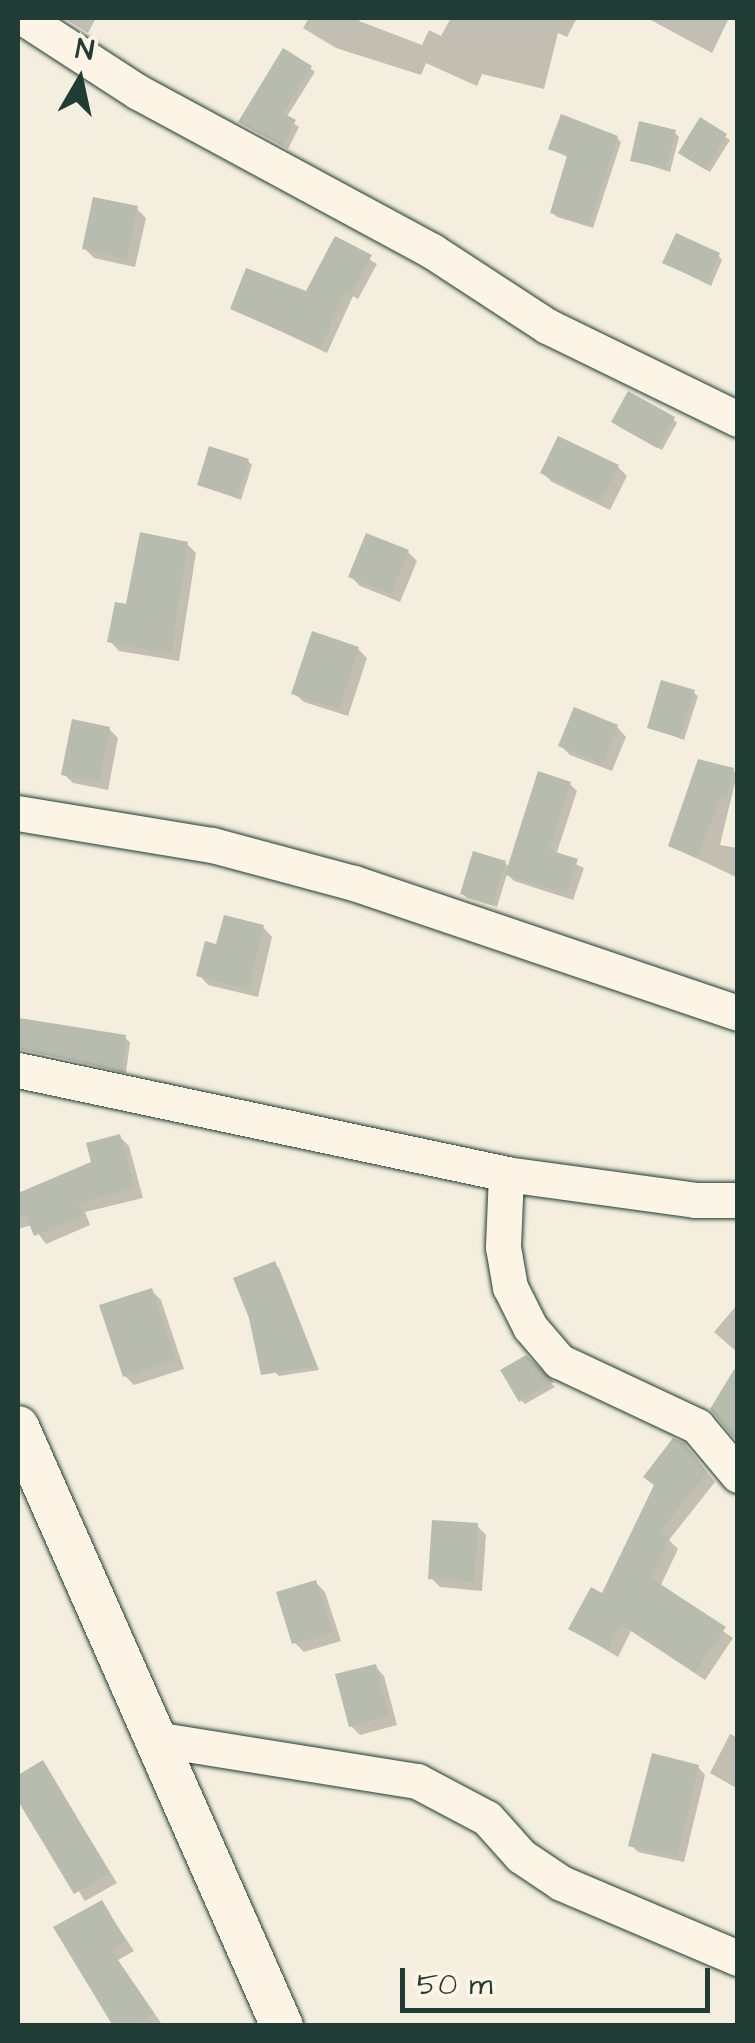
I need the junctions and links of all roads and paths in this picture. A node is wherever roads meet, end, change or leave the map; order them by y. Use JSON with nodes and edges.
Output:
{"nodes":[{"id":1,"x":24,"y":18,"type":"edge"},
{"id":2,"x":738,"y":420,"type":"edge"},
{"id":3,"x":18,"y":813,"type":"edge"},
{"id":4,"x":738,"y":1013,"type":"edge"},
{"id":5,"x":18,"y":1070,"type":"edge"},
{"id":6,"x":506,"y":1174,"type":"junction"},
{"id":7,"x":738,"y":1200,"type":"edge"},
{"id":8,"x":18,"y":1427,"type":"edge"},
{"id":9,"x":738,"y":1475,"type":"edge"},
{"id":10,"x":155,"y":1738,"type":"junction"},
{"id":11,"x":738,"y":1958,"type":"edge"},
{"id":12,"x":282,"y":2026,"type":"edge"}],
"edges":[{"from":1,"to":2,"type":"street"},
{"from":3,"to":4,"type":"street"},
{"from":5,"to":6,"type":"street"},
{"from":6,"to":7,"type":"street"},
{"from":6,"to":9,"type":"street"},
{"from":8,"to":10,"type":"street"},
{"from":10,"to":11,"type":"street"},
{"from":10,"to":12,"type":"street"}]}
